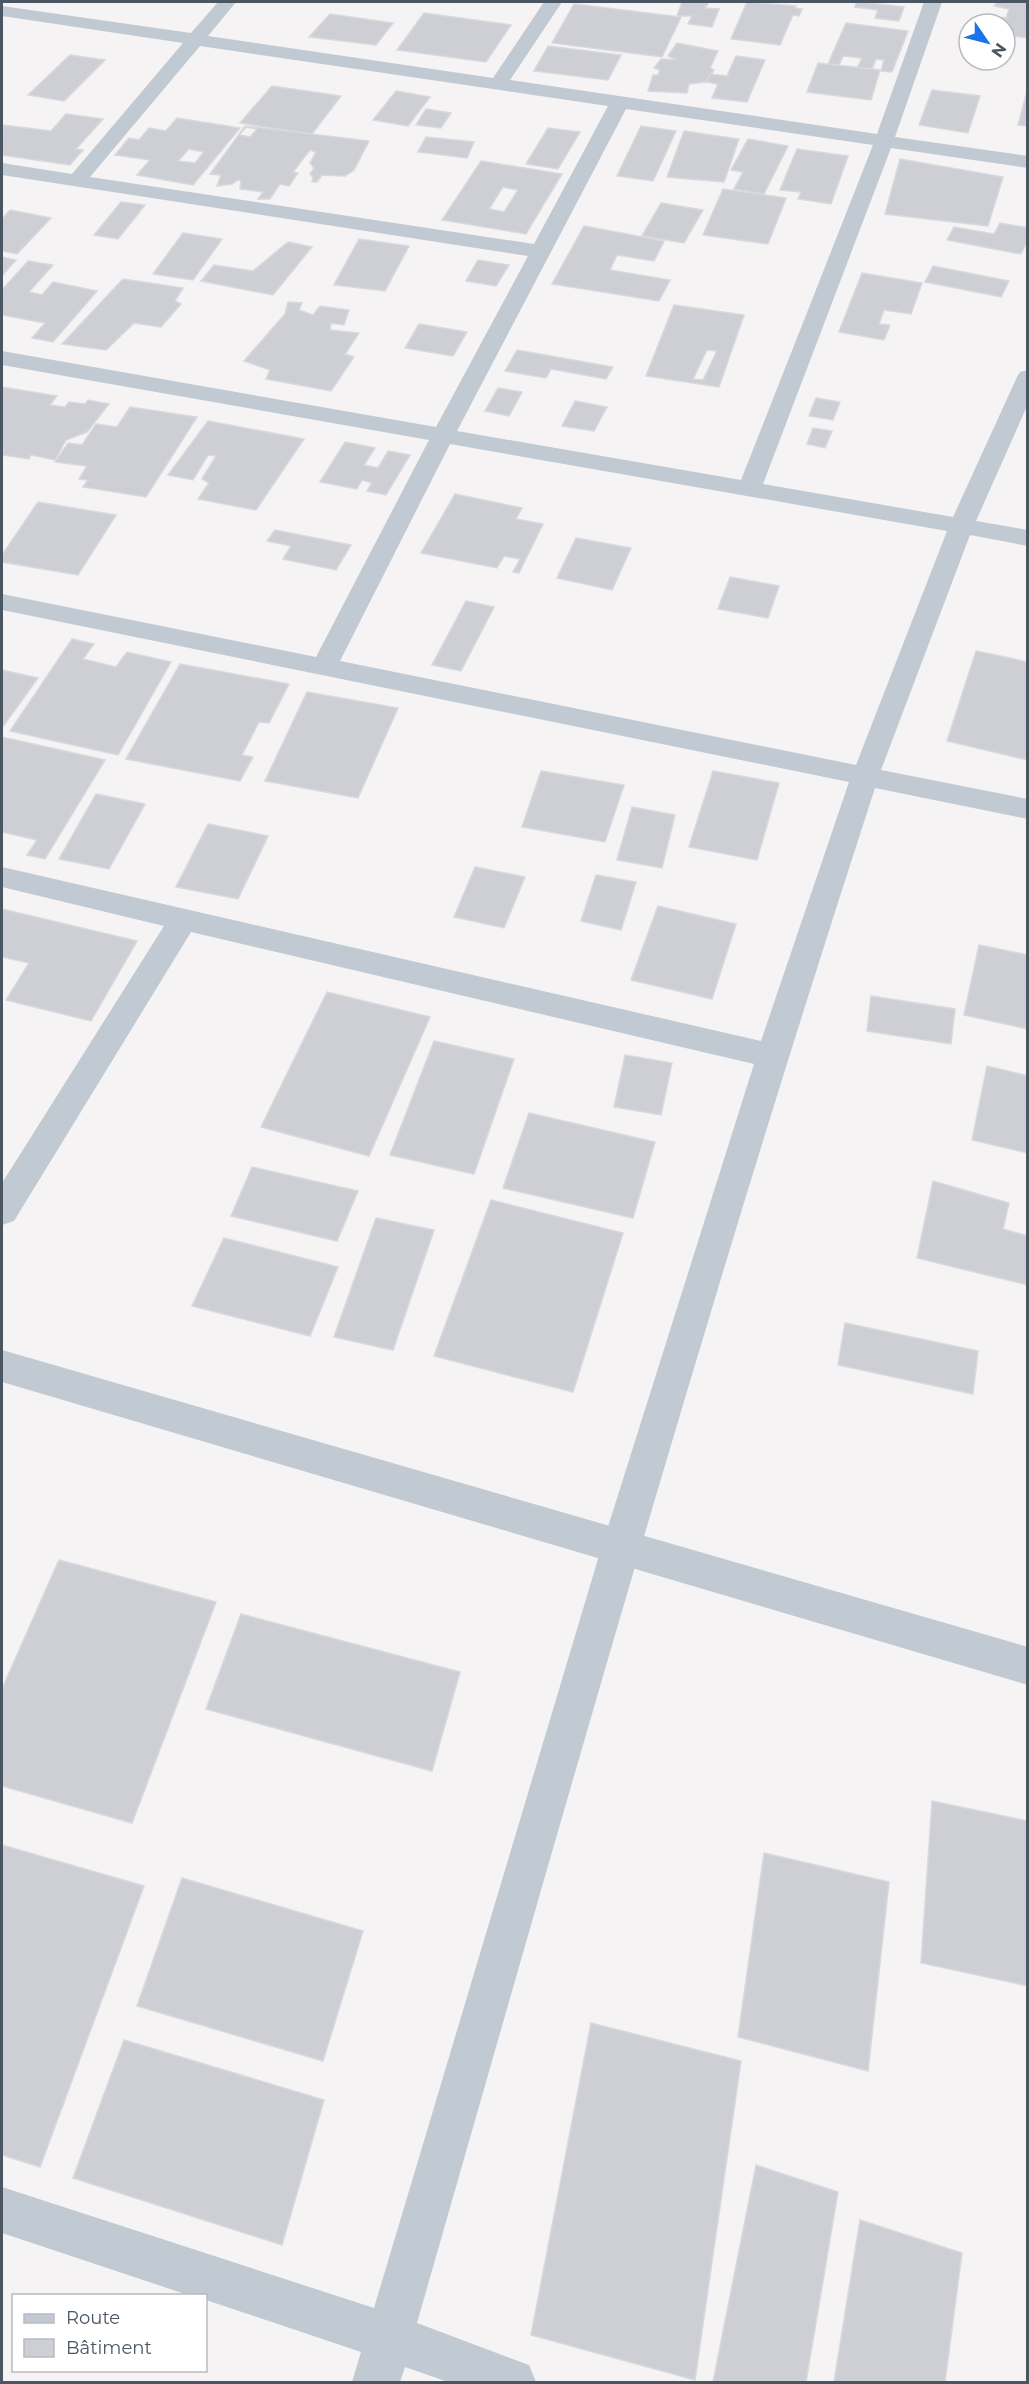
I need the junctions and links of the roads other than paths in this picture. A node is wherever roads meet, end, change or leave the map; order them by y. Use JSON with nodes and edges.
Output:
{"nodes":[{"id":1,"x":227,"y":2,"type":"edge"},
{"id":2,"x":553,"y":2,"type":"edge"},
{"id":3,"x":933,"y":2,"type":"edge"},
{"id":4,"x":2,"y":12,"type":"edge"},
{"id":5,"x":194,"y":38,"type":"junction"},
{"id":6,"x":498,"y":84,"type":"junction"},
{"id":7,"x":620,"y":102,"type":"junction"},
{"id":8,"x":884,"y":141,"type":"junction"},
{"id":9,"x":1028,"y":162,"type":"edge"},
{"id":10,"x":2,"y":169,"type":"edge"},
{"id":11,"x":76,"y":181,"type":"junction"},
{"id":12,"x":542,"y":252,"type":"junction"},
{"id":13,"x":2,"y":358,"type":"edge"},
{"id":14,"x":1028,"y":377,"type":"edge"},
{"id":15,"x":443,"y":435,"type":"junction"},
{"id":16,"x":750,"y":488,"type":"junction"},
{"id":17,"x":961,"y":527,"type":"junction"},
{"id":18,"x":1028,"y":538,"type":"edge"},
{"id":19,"x":2,"y":602,"type":"edge"},
{"id":20,"x":323,"y":668,"type":"junction"},
{"id":21,"x":865,"y":776,"type":"junction"},
{"id":22,"x":1028,"y":809,"type":"edge"},
{"id":23,"x":2,"y":877,"type":"edge"},
{"id":24,"x":184,"y":919,"type":"junction"},
{"id":25,"x":772,"y":1056,"type":"junction"},
{"id":26,"x":2,"y":1211,"type":"edge"},
{"id":27,"x":2,"y":1366,"type":"edge"},
{"id":28,"x":621,"y":1549,"type":"junction"},
{"id":29,"x":1028,"y":1666,"type":"edge"},
{"id":30,"x":2,"y":2210,"type":"edge"},
{"id":31,"x":389,"y":2337,"type":"junction"},
{"id":32,"x":376,"y":2382,"type":"edge"},
{"id":33,"x":512,"y":2382,"type":"edge"}],
"edges":[{"from":1,"to":5,"type":"street"},
{"from":2,"to":6,"type":"street"},
{"from":3,"to":8,"type":"street"},
{"from":4,"to":5,"type":"street"},
{"from":5,"to":6,"type":"street"},
{"from":5,"to":11,"type":"street"},
{"from":6,"to":7,"type":"street"},
{"from":7,"to":8,"type":"street"},
{"from":7,"to":12,"type":"street"},
{"from":8,"to":9,"type":"street"},
{"from":8,"to":16,"type":"street"},
{"from":10,"to":11,"type":"street"},
{"from":11,"to":12,"type":"street"},
{"from":12,"to":15,"type":"street"},
{"from":13,"to":15,"type":"street"},
{"from":14,"to":17,"type":"street"},
{"from":15,"to":16,"type":"street"},
{"from":15,"to":20,"type":"street"},
{"from":16,"to":17,"type":"street"},
{"from":17,"to":18,"type":"street"},
{"from":17,"to":21,"type":"street"},
{"from":19,"to":20,"type":"street"},
{"from":20,"to":21,"type":"street"},
{"from":21,"to":22,"type":"street"},
{"from":21,"to":25,"type":"street"},
{"from":23,"to":24,"type":"street"},
{"from":24,"to":25,"type":"street"},
{"from":24,"to":26,"type":"street"},
{"from":25,"to":28,"type":"street"},
{"from":27,"to":28,"type":"street"},
{"from":28,"to":29,"type":"street"},
{"from":28,"to":31,"type":"street"},
{"from":30,"to":31,"type":"street"},
{"from":31,"to":32,"type":"street"},
{"from":31,"to":33,"type":"street"}]}
